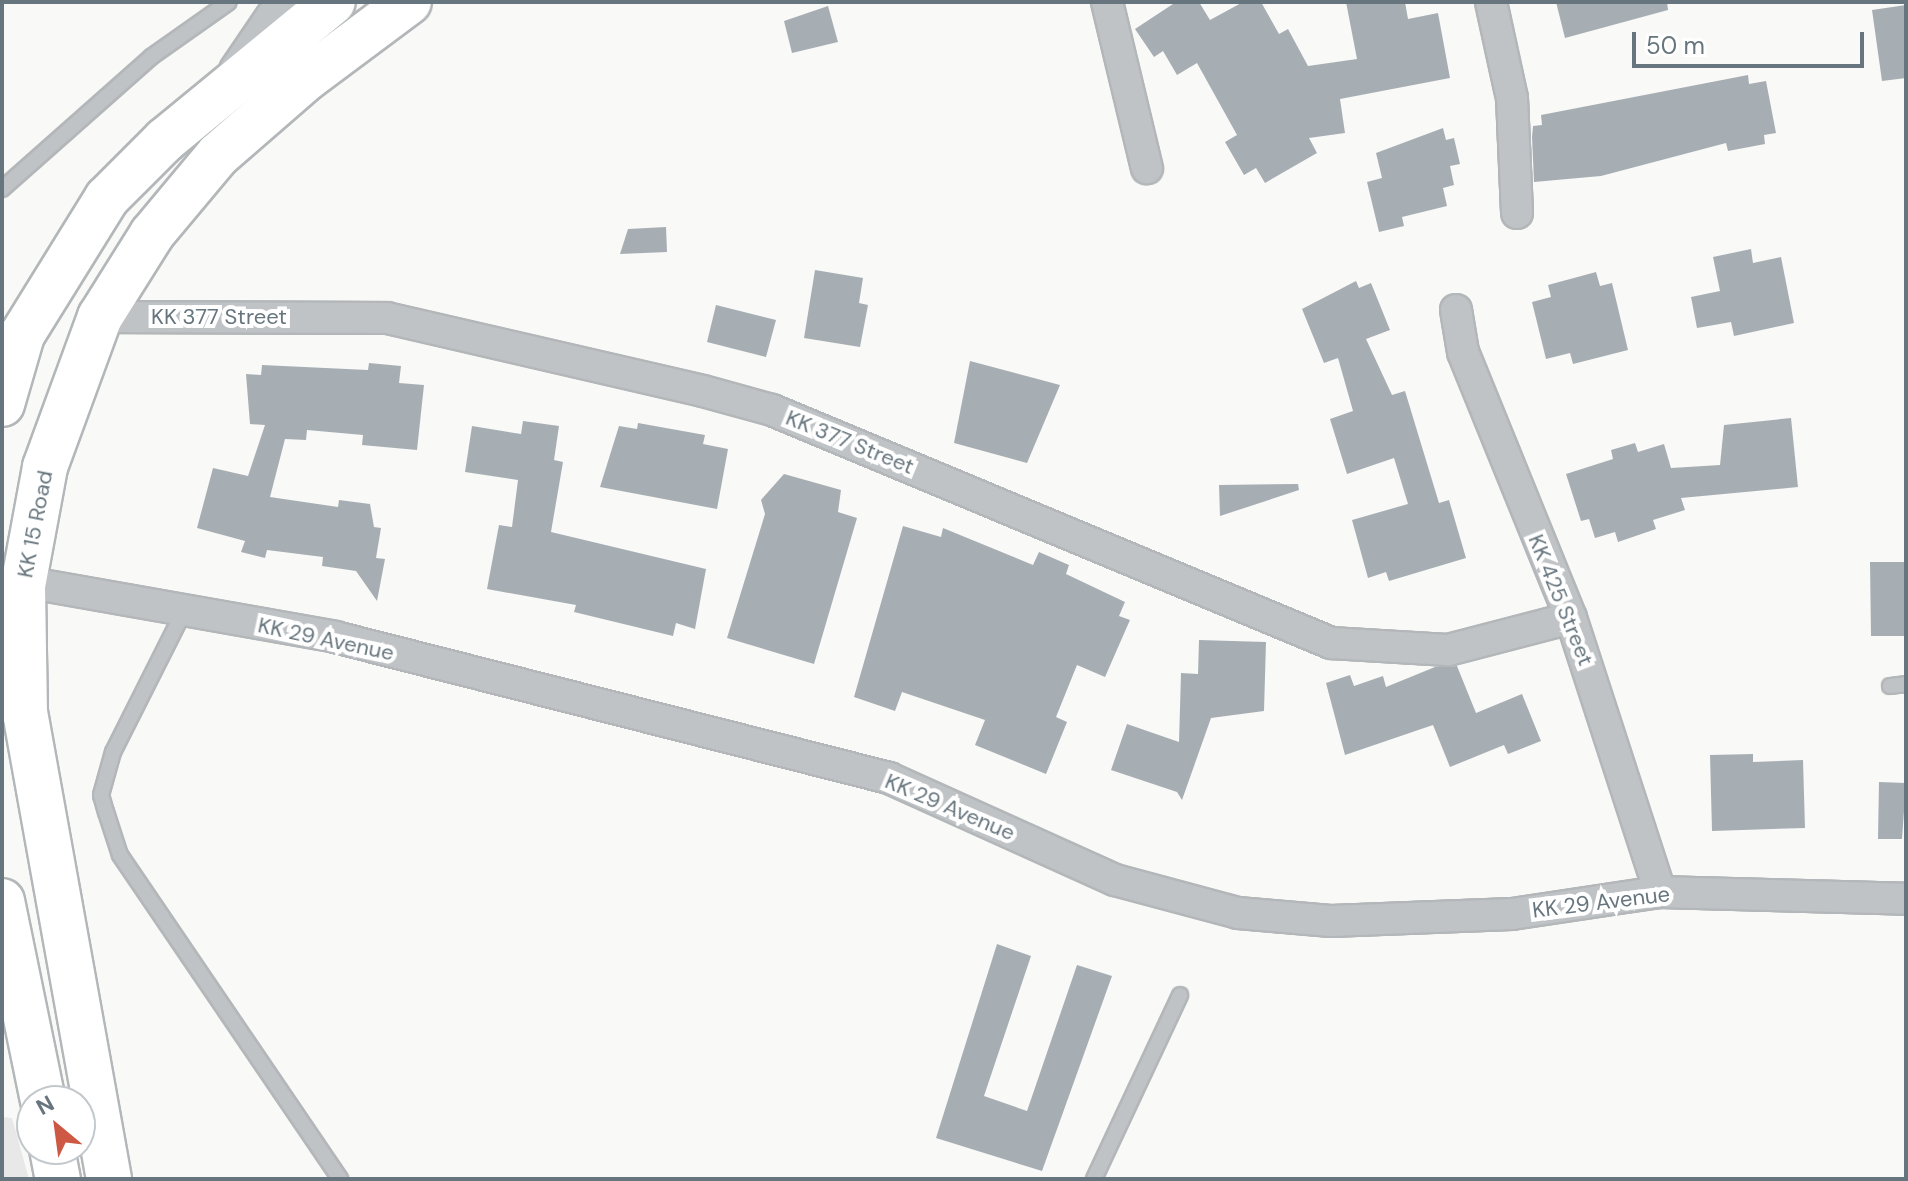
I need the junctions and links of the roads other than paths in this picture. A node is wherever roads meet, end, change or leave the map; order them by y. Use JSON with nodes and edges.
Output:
{"nodes":[{"id":1,"x":229,"y":2,"type":"edge"},
{"id":2,"x":281,"y":2,"type":"edge"},
{"id":3,"x":333,"y":2,"type":"edge"},
{"id":4,"x":409,"y":2,"type":"edge"},
{"id":5,"x":1107,"y":2,"type":"edge"},
{"id":6,"x":1491,"y":2,"type":"edge"},
{"id":7,"x":217,"y":95,"type":"junction"},
{"id":8,"x":1147,"y":168,"type":"dead end"},
{"id":9,"x":2,"y":189,"type":"edge"},
{"id":10,"x":1517,"y":213,"type":"dead end"},
{"id":11,"x":1456,"y":310,"type":"dead end"},
{"id":12,"x":100,"y":317,"type":"junction"},
{"id":13,"x":2,"y":404,"type":"edge"},
{"id":14,"x":12,"y":582,"type":"edge"},
{"id":15,"x":184,"y":611,"type":"junction"},
{"id":16,"x":1571,"y":618,"type":"junction"},
{"id":17,"x":1906,"y":684,"type":"edge"},
{"id":18,"x":1890,"y":686,"type":"dead end"},
{"id":19,"x":1660,"y":892,"type":"junction"},
{"id":20,"x":1906,"y":899,"type":"edge"},
{"id":21,"x":2,"y":901,"type":"edge"},
{"id":22,"x":1180,"y":995,"type":"dead end"},
{"id":23,"x":40,"y":1085,"type":"edge"},
{"id":24,"x":109,"y":1179,"type":"edge"},
{"id":25,"x":340,"y":1179,"type":"edge"},
{"id":26,"x":1094,"y":1179,"type":"edge"}],
"edges":[{"from":1,"to":9,"type":"lane"},
{"from":2,"to":7,"type":"street"},
{"from":3,"to":7,"type":"highway"},
{"from":4,"to":12,"type":"highway","name":"KK 15 Road"},
{"from":5,"to":8,"type":"street"},
{"from":6,"to":10,"type":"street"},
{"from":7,"to":13,"type":"highway"},
{"from":11,"to":16,"type":"street","name":"KK 425 Street"},
{"from":12,"to":14,"type":"highway","name":"KK 15 Road"},
{"from":12,"to":16,"type":"street","name":"KK 377 Street"},
{"from":14,"to":15,"type":"street","name":"KK 29 Avenue"},
{"from":14,"to":24,"type":"highway","name":"KK 15 Road"},
{"from":15,"to":19,"type":"street","name":"KK 29 Avenue"},
{"from":15,"to":25,"type":"lane"},
{"from":16,"to":19,"type":"street","name":"KK 425 Street"},
{"from":17,"to":18,"type":"lane"},
{"from":19,"to":20,"type":"street","name":"KK 29 Avenue"},
{"from":21,"to":23,"type":"highway"},
{"from":22,"to":26,"type":"lane"}]}
